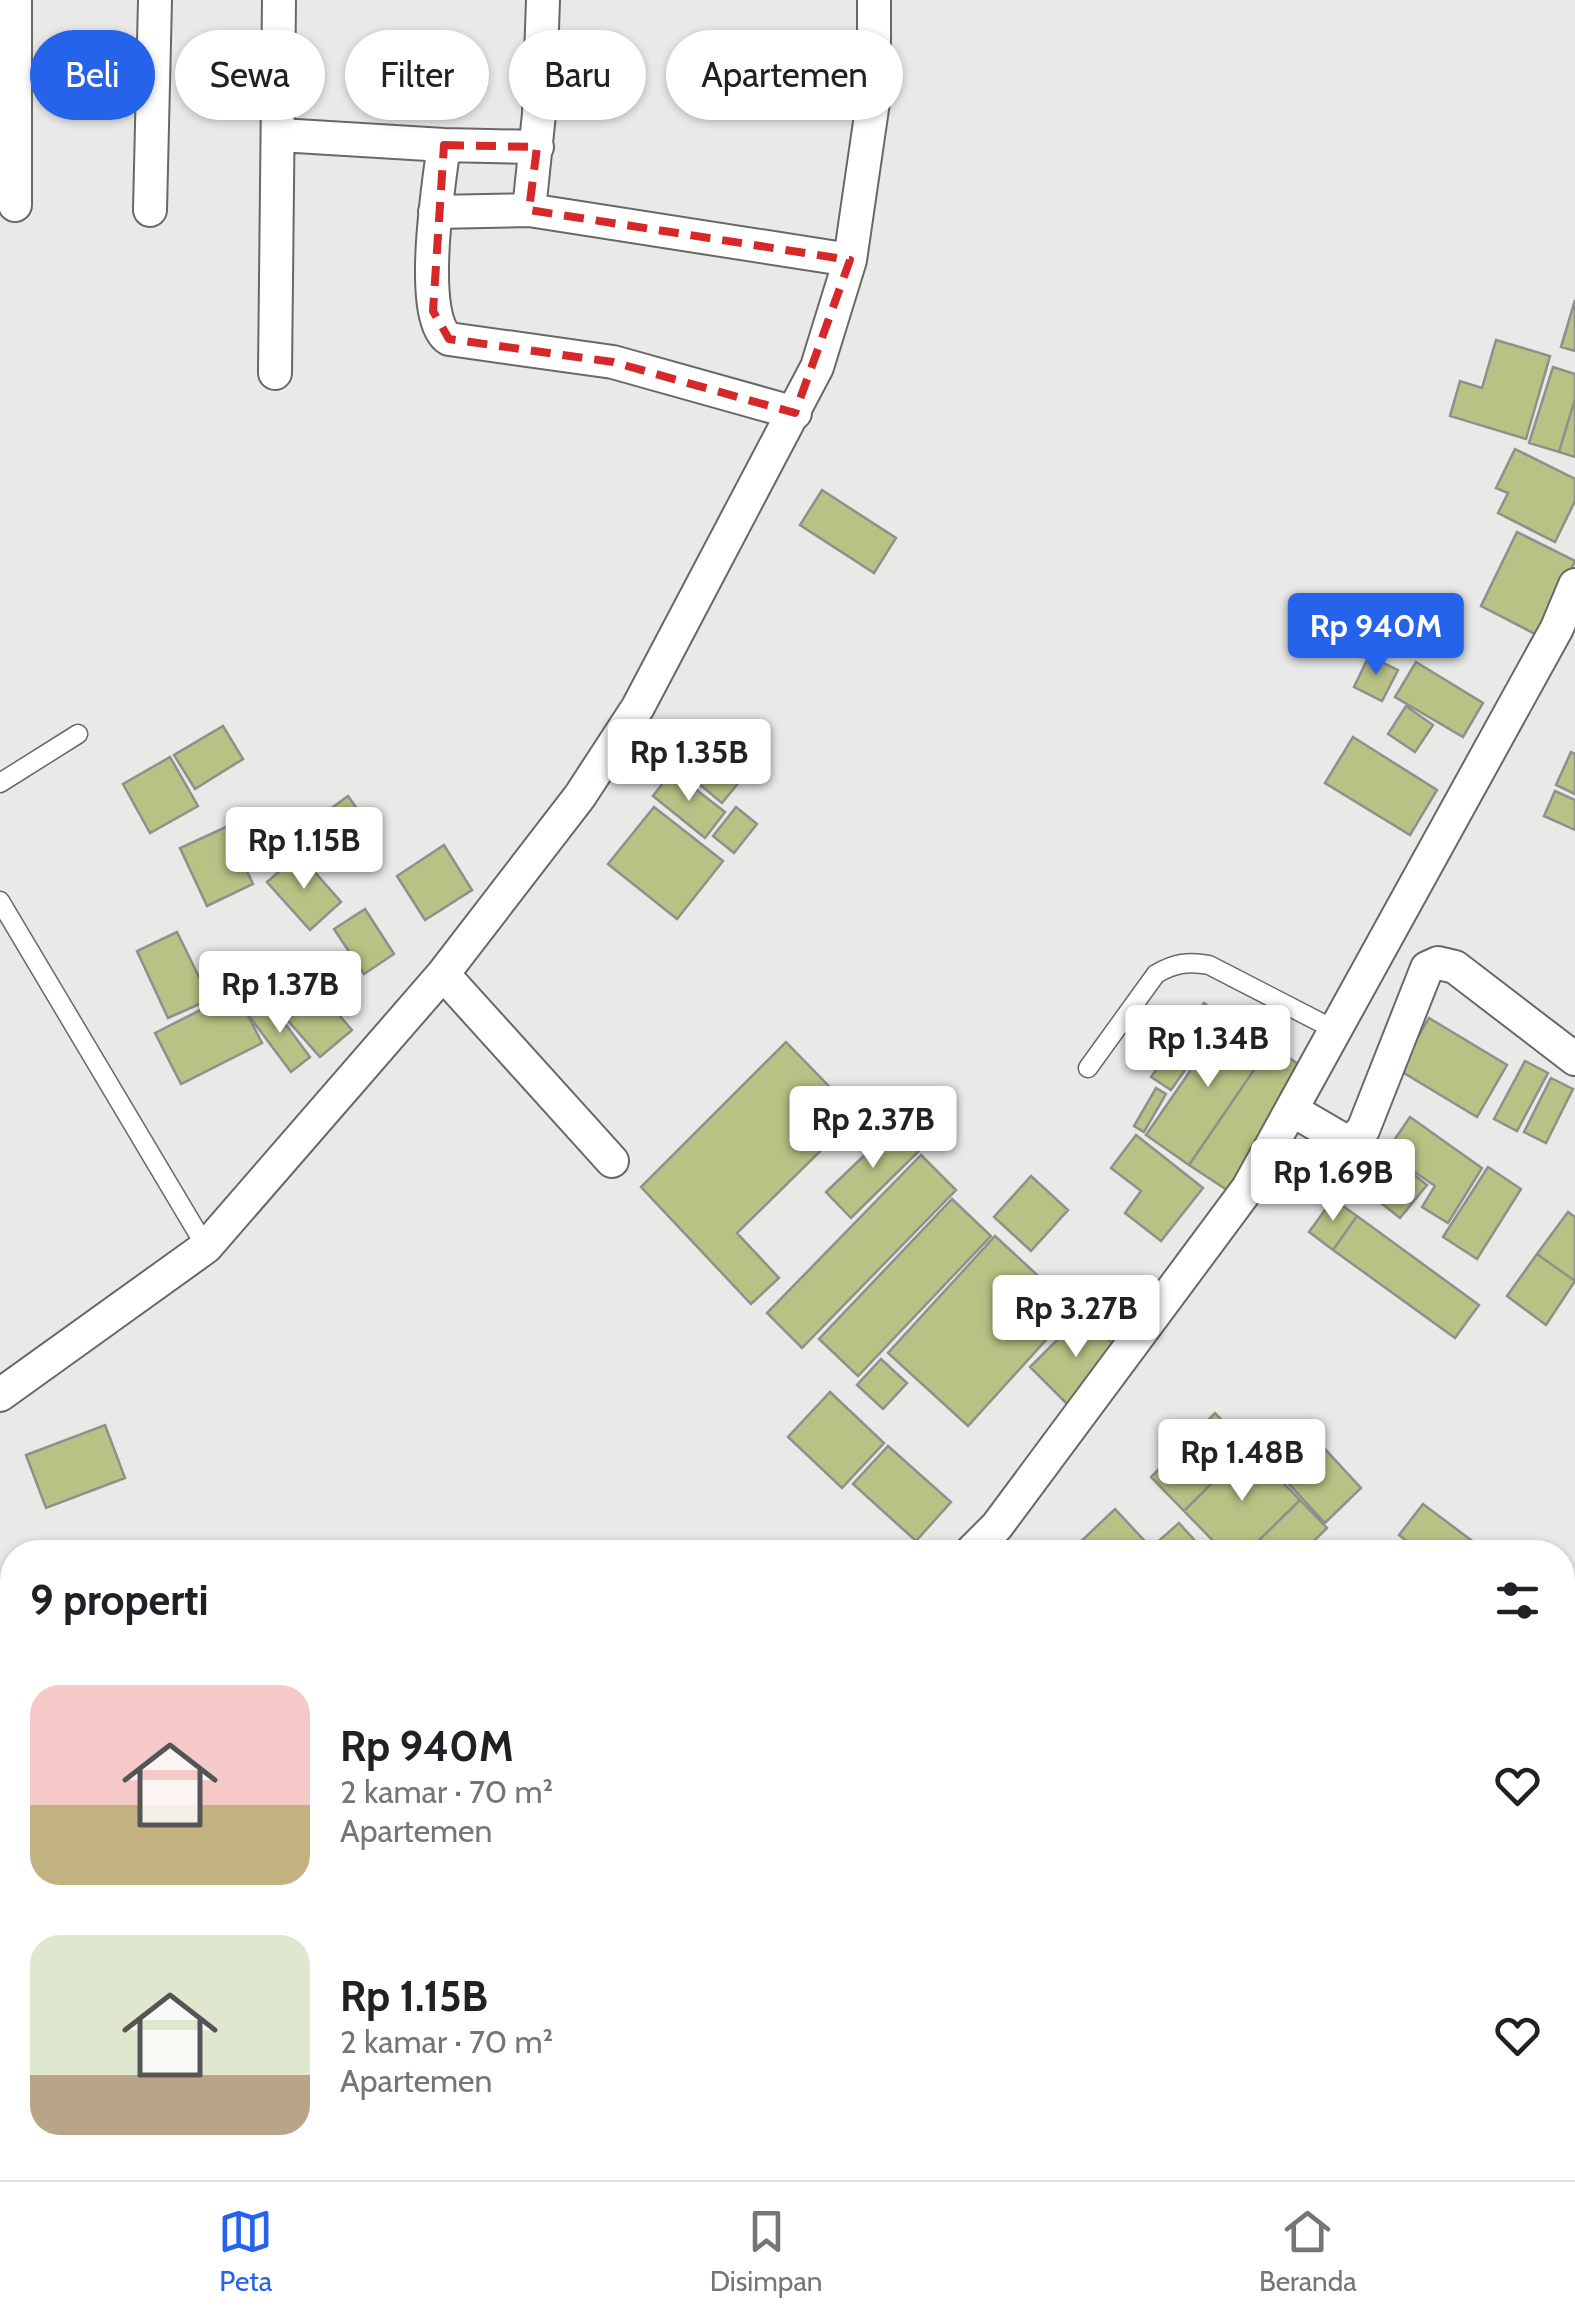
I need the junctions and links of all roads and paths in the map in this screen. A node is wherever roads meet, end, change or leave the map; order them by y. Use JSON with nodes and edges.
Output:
{"nodes":[{"id":1,"x":15,"y":0,"type":"edge"},
{"id":2,"x":156,"y":0,"type":"edge"},
{"id":3,"x":279,"y":0,"type":"edge"},
{"id":4,"x":542,"y":0,"type":"edge"},
{"id":5,"x":874,"y":0,"type":"edge"},
{"id":6,"x":7,"y":94,"type":"edge"},
{"id":7,"x":280,"y":135,"type":"junction"},
{"id":8,"x":444,"y":145,"type":"junction"},
{"id":9,"x":536,"y":147,"type":"junction"},
{"id":10,"x":15,"y":205,"type":"dead end"},
{"id":11,"x":150,"y":210,"type":"dead end"},
{"id":12,"x":529,"y":210,"type":"junction"},
{"id":13,"x":434,"y":212,"type":"junction"},
{"id":14,"x":850,"y":260,"type":"junction"},
{"id":15,"x":276,"y":373,"type":"dead end"},
{"id":16,"x":795,"y":414,"type":"junction"},
{"id":17,"x":1575,"y":586,"type":"edge"},
{"id":18,"x":1566,"y":633,"type":"edge"},
{"id":19,"x":78,"y":734,"type":"dead end"},
{"id":20,"x":0,"y":783,"type":"edge"},
{"id":21,"x":0,"y":901,"type":"edge"},
{"id":22,"x":443,"y":974,"type":"junction"},
{"id":23,"x":1337,"y":1031,"type":"junction"},
{"id":24,"x":1575,"y":1058,"type":"edge"},
{"id":25,"x":1088,"y":1068,"type":"dead end"},
{"id":26,"x":1292,"y":1110,"type":"junction"},
{"id":27,"x":612,"y":1161,"type":"dead end"},
{"id":28,"x":206,"y":1247,"type":"junction"},
{"id":29,"x":0,"y":1395,"type":"edge"},
{"id":30,"x":983,"y":1540,"type":"edge"}],
"edges":[{"from":1,"to":6,"type":"street"},
{"from":2,"to":11,"type":"street"},
{"from":3,"to":7,"type":"street"},
{"from":4,"to":9,"type":"street"},
{"from":5,"to":14,"type":"street"},
{"from":6,"to":10,"type":"street"},
{"from":7,"to":8,"type":"street"},
{"from":7,"to":15,"type":"street"},
{"from":8,"to":9,"type":"street"},
{"from":8,"to":13,"type":"street"},
{"from":9,"to":12,"type":"street"},
{"from":12,"to":13,"type":"street"},
{"from":12,"to":14,"type":"street"},
{"from":13,"to":16,"type":"street"},
{"from":14,"to":16,"type":"street"},
{"from":16,"to":22,"type":"street"},
{"from":17,"to":18,"type":"street"},
{"from":18,"to":23,"type":"street"},
{"from":19,"to":20,"type":"lane"},
{"from":21,"to":28,"type":"lane"},
{"from":22,"to":27,"type":"street"},
{"from":22,"to":28,"type":"street"},
{"from":23,"to":25,"type":"lane"},
{"from":23,"to":26,"type":"street"},
{"from":24,"to":26,"type":"street"},
{"from":26,"to":30,"type":"street"},
{"from":28,"to":29,"type":"street"}]}
